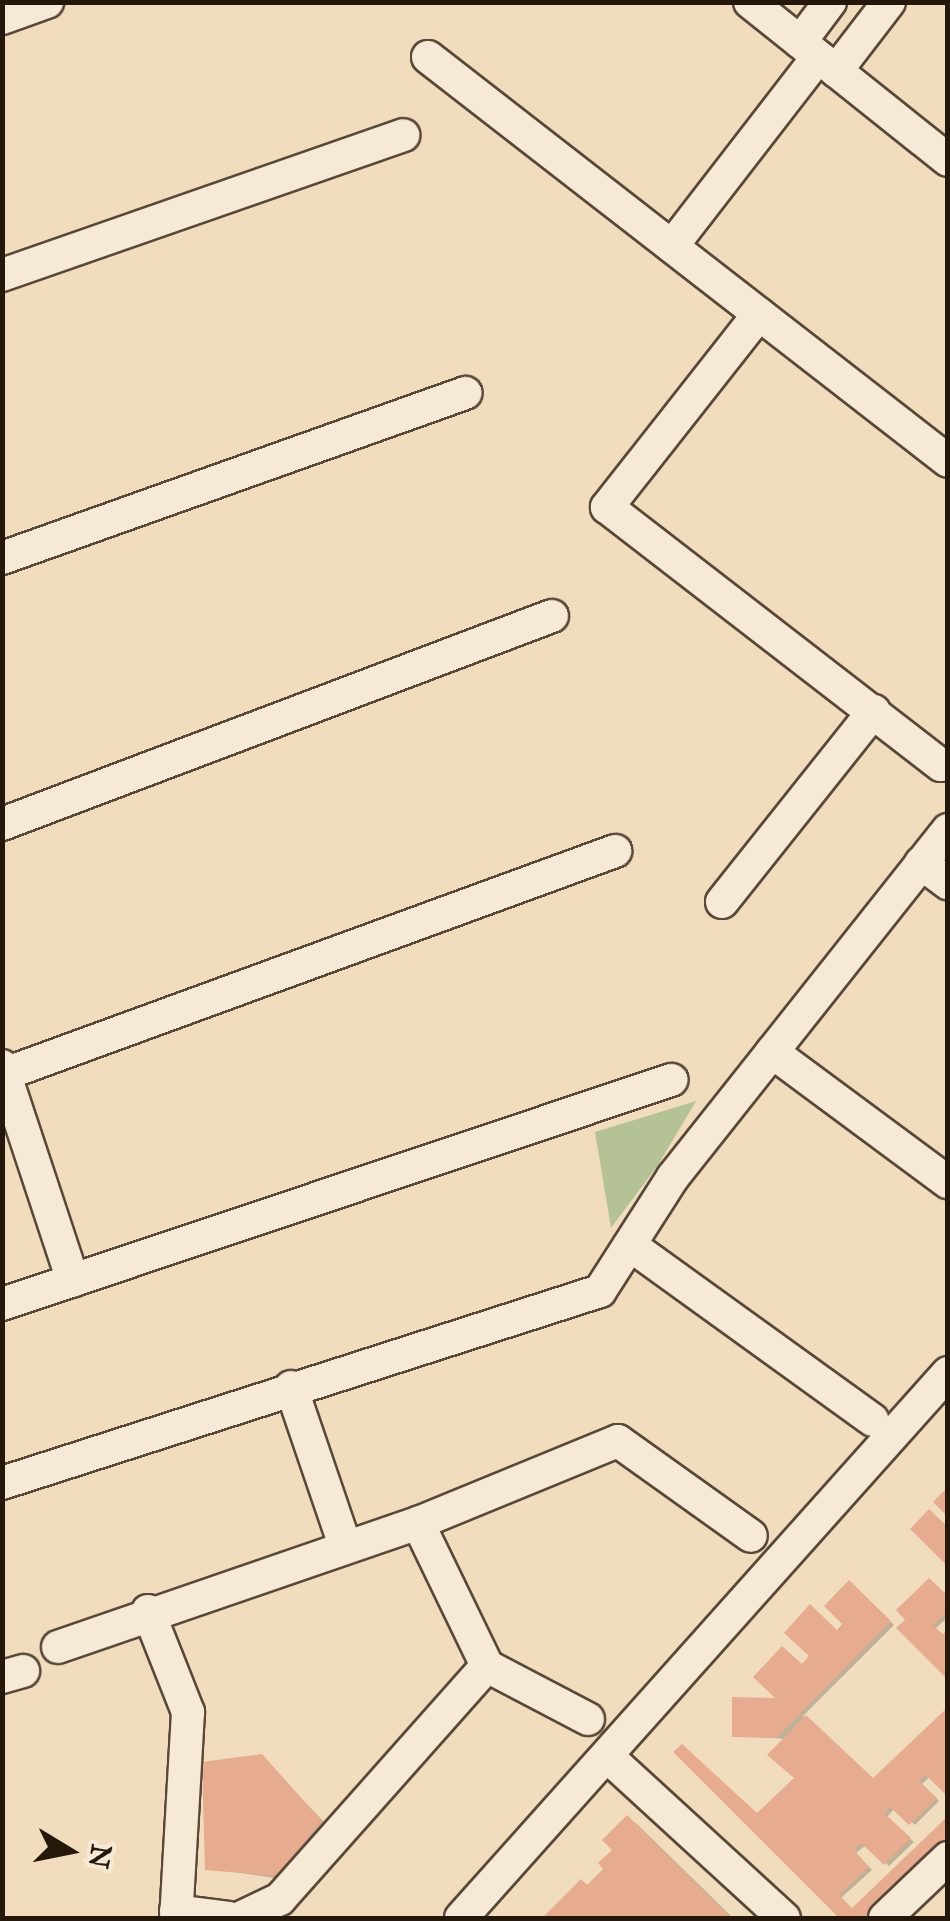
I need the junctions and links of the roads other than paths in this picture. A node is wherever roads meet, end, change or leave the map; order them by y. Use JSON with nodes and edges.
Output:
{"nodes":[{"id":1,"x":47,"y":2,"type":"edge"},
{"id":2,"x":750,"y":2,"type":"edge"},
{"id":3,"x":830,"y":2,"type":"edge"},
{"id":4,"x":890,"y":2,"type":"edge"},
{"id":5,"x":2,"y":18,"type":"edge"},
{"id":6,"x":818,"y":56,"type":"junction"},
{"id":7,"x":428,"y":57,"type":"dead end"},
{"id":8,"x":403,"y":135,"type":"dead end"},
{"id":9,"x":948,"y":160,"type":"edge"},
{"id":10,"x":672,"y":246,"type":"junction"},
{"id":11,"x":2,"y":275,"type":"edge"},
{"id":12,"x":759,"y":314,"type":"junction"},
{"id":13,"x":466,"y":392,"type":"dead end"},
{"id":14,"x":948,"y":460,"type":"edge"},
{"id":15,"x":2,"y":558,"type":"edge"},
{"id":16,"x":552,"y":616,"type":"dead end"},
{"id":17,"x":874,"y":711,"type":"junction"},
{"id":18,"x":940,"y":765,"type":"dead end"},
{"id":19,"x":2,"y":824,"type":"edge"},
{"id":20,"x":948,"y":830,"type":"edge"},
{"id":21,"x":615,"y":851,"type":"dead end"},
{"id":22,"x":921,"y":863,"type":"junction"},
{"id":23,"x":948,"y":883,"type":"edge"},
{"id":24,"x":722,"y":902,"type":"dead end"},
{"id":25,"x":772,"y":1052,"type":"junction"},
{"id":26,"x":3,"y":1071,"type":"edge"},
{"id":27,"x":671,"y":1080,"type":"dead end"},
{"id":28,"x":948,"y":1182,"type":"edge"},
{"id":29,"x":630,"y":1244,"type":"junction"},
{"id":30,"x":74,"y":1281,"type":"junction"},
{"id":31,"x":2,"y":1304,"type":"edge"},
{"id":32,"x":948,"y":1374,"type":"edge"},
{"id":33,"x":290,"y":1387,"type":"junction"},
{"id":34,"x":872,"y":1420,"type":"dead end"},
{"id":35,"x":2,"y":1482,"type":"edge"},
{"id":36,"x":418,"y":1523,"type":"junction"},
{"id":37,"x":751,"y":1536,"type":"dead end"},
{"id":38,"x":346,"y":1546,"type":"junction"},
{"id":39,"x":148,"y":1611,"type":"junction"},
{"id":40,"x":58,"y":1647,"type":"dead end"},
{"id":41,"x":488,"y":1666,"type":"junction"},
{"id":42,"x":588,"y":1719,"type":"dead end"},
{"id":43,"x":607,"y":1756,"type":"junction"},
{"id":44,"x":948,"y":1858,"type":"edge"},
{"id":45,"x":176,"y":1915,"type":"edge"},
{"id":46,"x":229,"y":1918,"type":"edge"},
{"id":47,"x":240,"y":1918,"type":"edge"},
{"id":48,"x":461,"y":1918,"type":"edge"},
{"id":49,"x":784,"y":1918,"type":"edge"},
{"id":50,"x":886,"y":1918,"type":"edge"}],
"edges":[{"from":1,"to":5,"type":"street"},
{"from":2,"to":6,"type":"street"},
{"from":3,"to":6,"type":"street"},
{"from":4,"to":6,"type":"street"},
{"from":6,"to":9,"type":"street"},
{"from":6,"to":10,"type":"street"},
{"from":7,"to":10,"type":"street"},
{"from":8,"to":11,"type":"street"},
{"from":10,"to":12,"type":"street"},
{"from":12,"to":14,"type":"street"},
{"from":12,"to":17,"type":"street"},
{"from":13,"to":15,"type":"street"},
{"from":16,"to":19,"type":"street"},
{"from":17,"to":18,"type":"street"},
{"from":17,"to":24,"type":"street"},
{"from":20,"to":22,"type":"street"},
{"from":21,"to":26,"type":"street"},
{"from":22,"to":23,"type":"street"},
{"from":22,"to":25,"type":"street"},
{"from":25,"to":28,"type":"street"},
{"from":25,"to":29,"type":"street"},
{"from":26,"to":30,"type":"street"},
{"from":27,"to":30,"type":"street"},
{"from":29,"to":33,"type":"street"},
{"from":29,"to":34,"type":"street"},
{"from":30,"to":31,"type":"street"},
{"from":32,"to":43,"type":"street"},
{"from":33,"to":35,"type":"street"},
{"from":33,"to":38,"type":"street"},
{"from":36,"to":37,"type":"street"},
{"from":36,"to":38,"type":"street"},
{"from":36,"to":41,"type":"street"},
{"from":38,"to":39,"type":"street"},
{"from":39,"to":40,"type":"street"},
{"from":39,"to":45,"type":"street"},
{"from":41,"to":42,"type":"street"},
{"from":41,"to":47,"type":"street"},
{"from":43,"to":48,"type":"street"},
{"from":43,"to":49,"type":"street"},
{"from":44,"to":50,"type":"street"},
{"from":45,"to":46,"type":"street"}]}
